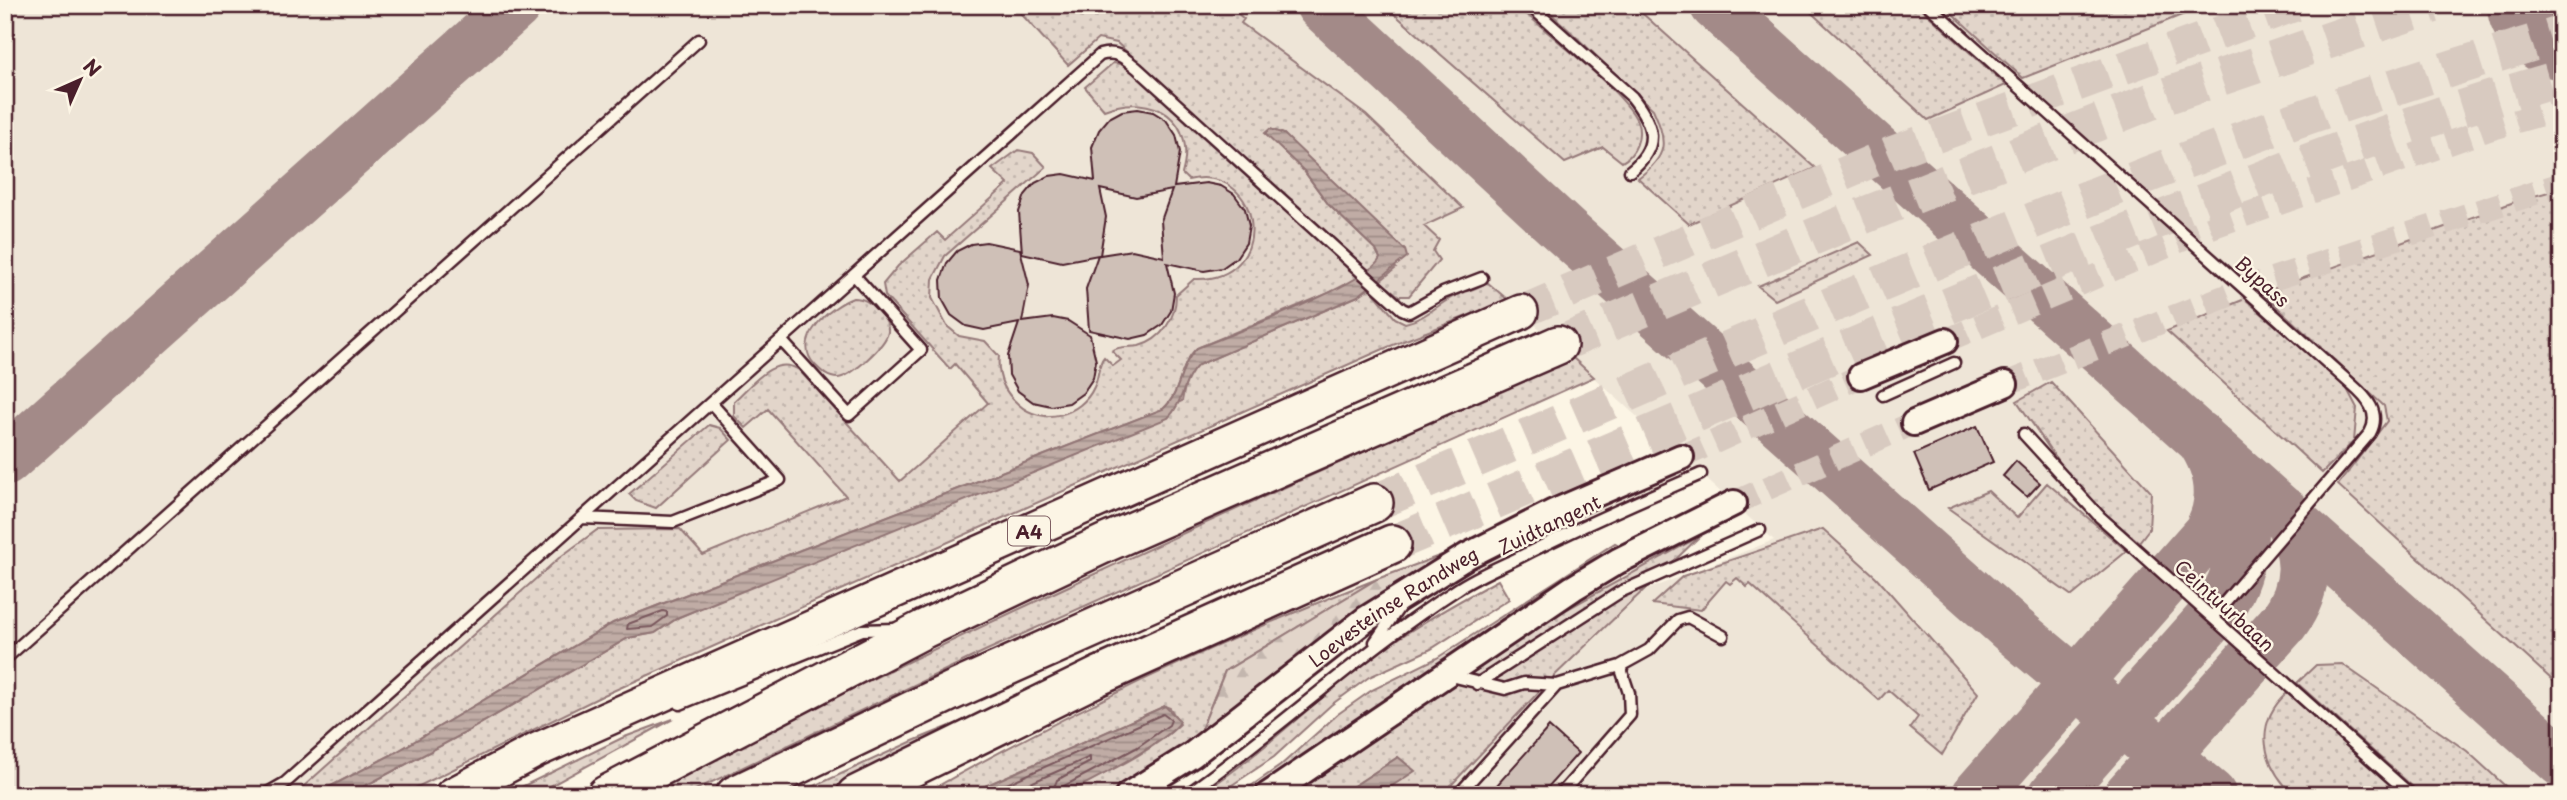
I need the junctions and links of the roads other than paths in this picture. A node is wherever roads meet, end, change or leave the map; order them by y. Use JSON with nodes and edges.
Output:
{"nodes":[{"id":1,"x":1529,"y":5,"type":"edge"},
{"id":2,"x":1928,"y":5,"type":"edge"},
{"id":3,"x":699,"y":40,"type":"dead end"},
{"id":4,"x":1630,"y":171,"type":"dead end"},
{"id":5,"x":854,"y":275,"type":"junction"},
{"id":6,"x":1482,"y":278,"type":"dead end"},
{"id":7,"x":1521,"y":312,"type":"tunnel mouth"},
{"id":8,"x":782,"y":340,"type":"junction"},
{"id":9,"x":1558,"y":345,"type":"tunnel mouth"},
{"id":10,"x":1949,"y":352,"type":"joint"},
{"id":11,"x":1861,"y":376,"type":"tunnel mouth"},
{"id":12,"x":2005,"y":384,"type":"tunnel mouth"},
{"id":13,"x":1883,"y":395,"type":"dead end"},
{"id":14,"x":711,"y":402,"type":"junction"},
{"id":15,"x":1914,"y":423,"type":"tunnel mouth"},
{"id":16,"x":2024,"y":434,"type":"dead end"},
{"id":17,"x":1681,"y":457,"type":"tunnel mouth"},
{"id":18,"x":1701,"y":474,"type":"dead end"},
{"id":19,"x":1374,"y":503,"type":"tunnel mouth"},
{"id":20,"x":1734,"y":503,"type":"tunnel mouth"},
{"id":21,"x":582,"y":518,"type":"junction"},
{"id":22,"x":1760,"y":530,"type":"dead end"},
{"id":23,"x":1392,"y":544,"type":"tunnel mouth"},
{"id":24,"x":1411,"y":591,"type":"junction"},
{"id":25,"x":2213,"y":616,"type":"junction"},
{"id":26,"x":924,"y":629,"type":"junction"},
{"id":27,"x":1723,"y":636,"type":"dead end"},
{"id":28,"x":1367,"y":653,"type":"junction"},
{"id":29,"x":5,"y":659,"type":"edge"},
{"id":30,"x":1620,"y":666,"type":"junction"},
{"id":31,"x":1445,"y":674,"type":"junction"},
{"id":32,"x":1477,"y":684,"type":"junction"},
{"id":33,"x":1557,"y":685,"type":"junction"},
{"id":34,"x":673,"y":707,"type":"dead end"},
{"id":35,"x":604,"y":733,"type":"dead end"},
{"id":36,"x":537,"y":750,"type":"junction"},
{"id":37,"x":264,"y":795,"type":"edge"},
{"id":38,"x":452,"y":795,"type":"edge"},
{"id":39,"x":606,"y":795,"type":"edge"},
{"id":40,"x":735,"y":795,"type":"edge"},
{"id":41,"x":856,"y":795,"type":"edge"},
{"id":42,"x":1128,"y":795,"type":"edge"},
{"id":43,"x":1186,"y":795,"type":"edge"},
{"id":44,"x":1268,"y":795,"type":"edge"},
{"id":45,"x":1458,"y":795,"type":"edge"},
{"id":46,"x":1560,"y":795,"type":"edge"},
{"id":47,"x":2411,"y":795,"type":"edge"}],
"edges":[{"from":1,"to":4,"type":"lane"},
{"from":2,"to":25,"type":"lane","name":"Bypass"},
{"from":3,"to":29,"type":"lane"},
{"from":5,"to":6,"type":"lane"},
{"from":5,"to":8,"type":"lane"},
{"from":5,"to":8,"type":"lane"},
{"from":7,"to":36,"type":"highway","number":"A4"},
{"from":8,"to":14,"type":"lane"},
{"from":9,"to":26,"type":"highway","number":"A4"},
{"from":10,"to":11,"type":"street"},
{"from":10,"to":13,"type":"lane"},
{"from":12,"to":15,"type":"street"},
{"from":14,"to":21,"type":"lane"},
{"from":14,"to":21,"type":"lane"},
{"from":16,"to":25,"type":"lane","name":"Ceintuurbaan"},
{"from":17,"to":24,"type":"street","name":"Loevesteinse Randweg"},
{"from":18,"to":28,"type":"lane","name":"Zuidtangent"},
{"from":19,"to":40,"type":"highway"},
{"from":20,"to":31,"type":"street"},
{"from":21,"to":37,"type":"lane"},
{"from":22,"to":32,"type":"lane"},
{"from":23,"to":41,"type":"highway"},
{"from":24,"to":28,"type":"lane"},
{"from":24,"to":42,"type":"street","name":"Loevesteinse Randweg"},
{"from":25,"to":47,"type":"lane","name":"Ceintuurbaan"},
{"from":26,"to":34,"type":"lane"},
{"from":26,"to":39,"type":"highway","number":"A4"},
{"from":27,"to":30,"type":"lane"},
{"from":28,"to":43,"type":"lane","name":"Zuidtangent"},
{"from":30,"to":33,"type":"lane"},
{"from":30,"to":46,"type":"lane"},
{"from":31,"to":32,"type":"lane"},
{"from":31,"to":44,"type":"street"},
{"from":32,"to":33,"type":"lane"},
{"from":33,"to":45,"type":"lane"},
{"from":35,"to":36,"type":"lane"},
{"from":36,"to":38,"type":"highway","number":"A4"}]}
